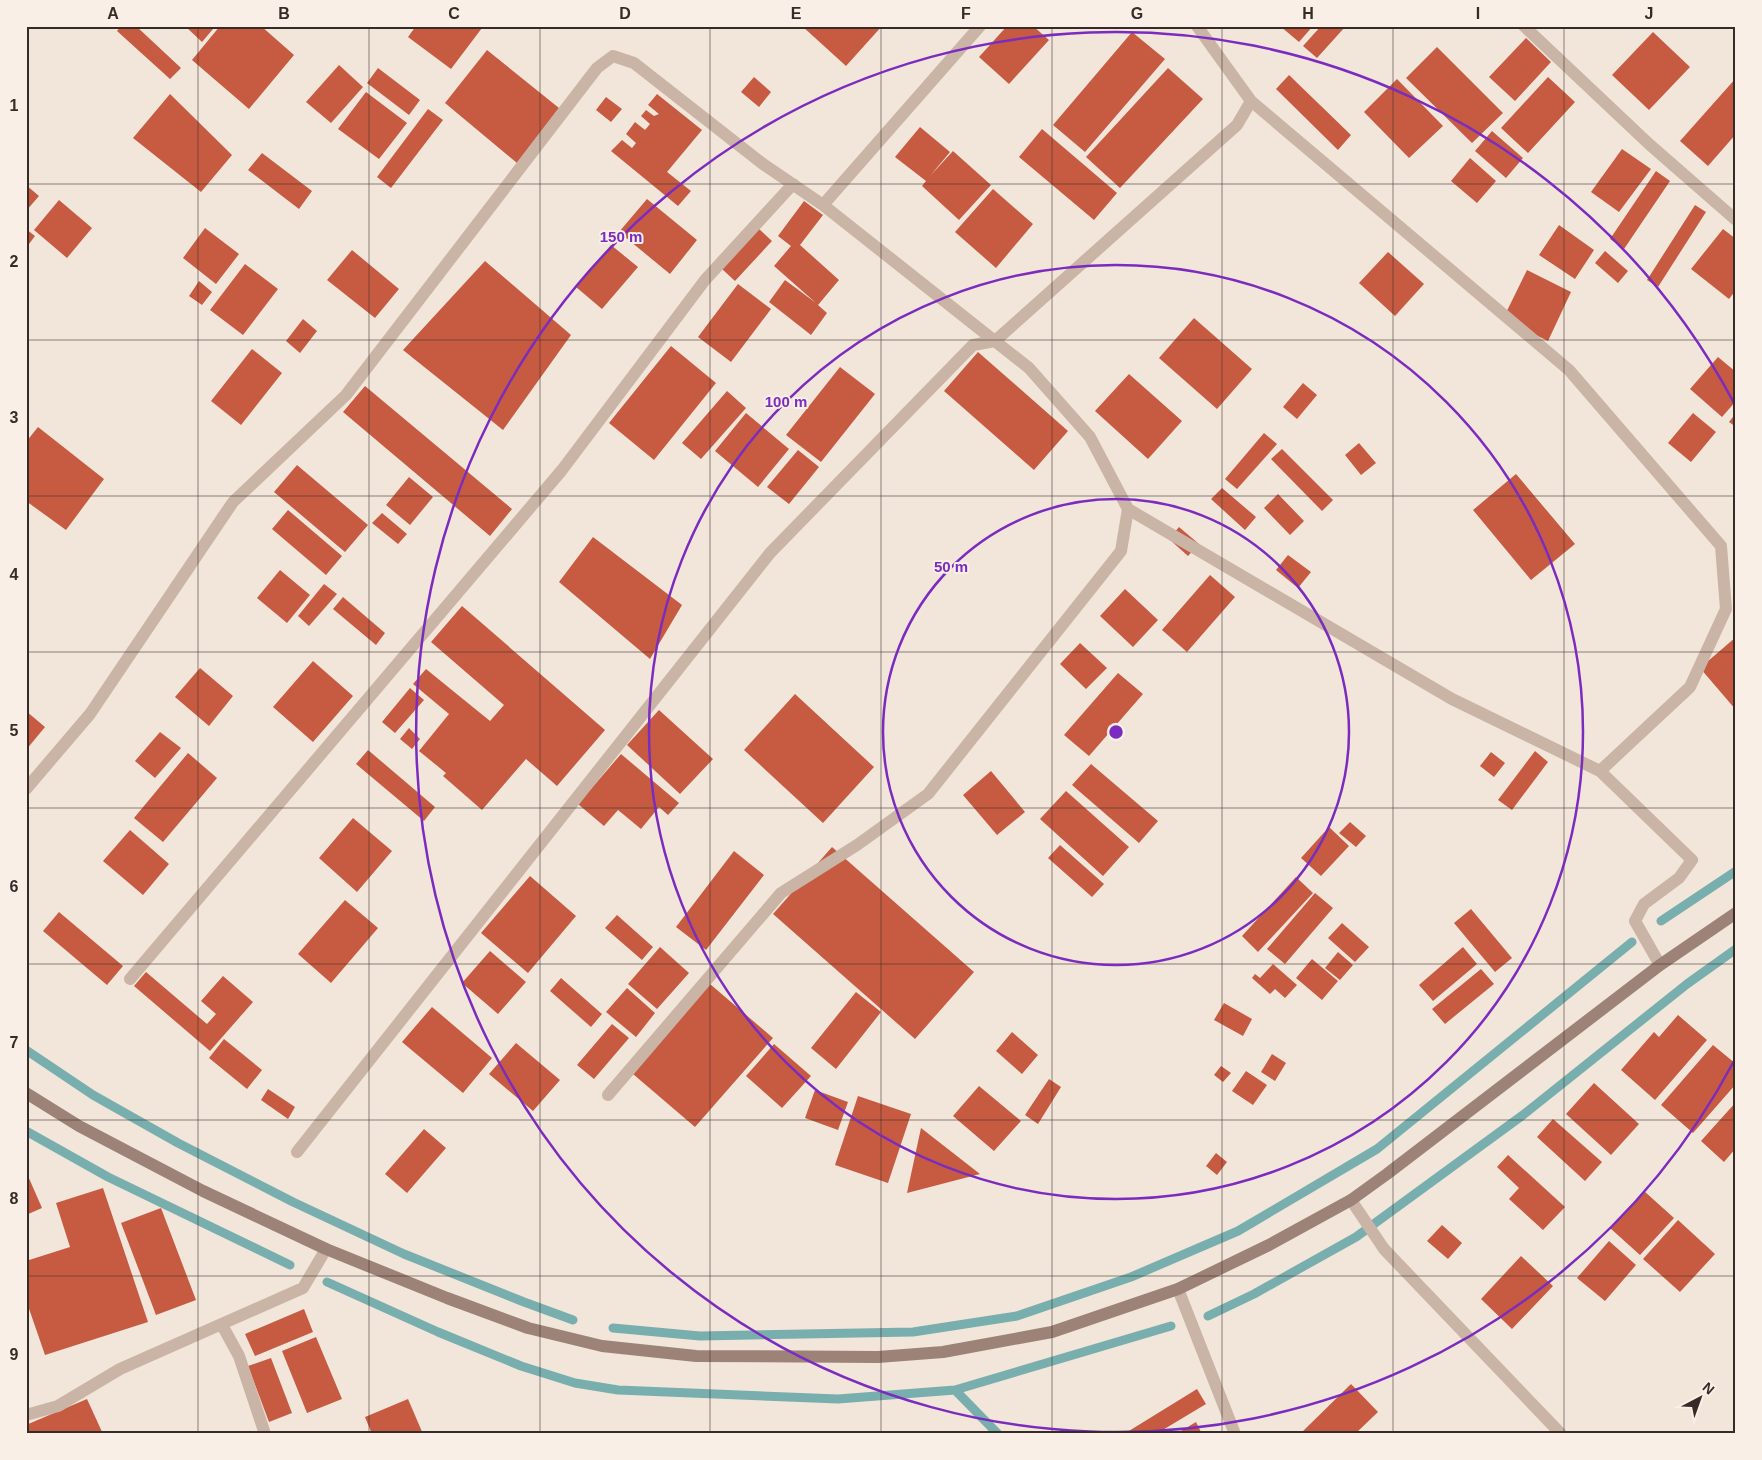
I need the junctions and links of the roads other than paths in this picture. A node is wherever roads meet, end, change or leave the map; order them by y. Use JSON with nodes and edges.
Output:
{"nodes":[{"id":1,"x":980,"y":26,"type":"edge"},
{"id":2,"x":1197,"y":26,"type":"edge"},
{"id":3,"x":1524,"y":26,"type":"edge"},
{"id":4,"x":1251,"y":101,"type":"junction"},
{"id":5,"x":793,"y":184,"type":"junction"},
{"id":6,"x":823,"y":205,"type":"junction"},
{"id":7,"x":1736,"y":220,"type":"edge"},
{"id":8,"x":995,"y":341,"type":"junction"},
{"id":9,"x":1128,"y":509,"type":"junction"},
{"id":10,"x":1600,"y":771,"type":"junction"},
{"id":11,"x":26,"y":789,"type":"edge"},
{"id":12,"x":1736,"y":913,"type":"edge"},
{"id":13,"x":1660,"y":965,"type":"junction"},
{"id":14,"x":130,"y":979,"type":"dead end"},
{"id":15,"x":26,"y":1093,"type":"edge"},
{"id":16,"x":608,"y":1095,"type":"dead end"},
{"id":17,"x":297,"y":1152,"type":"dead end"},
{"id":18,"x":1351,"y":1200,"type":"junction"},
{"id":19,"x":326,"y":1249,"type":"junction"},
{"id":20,"x":1178,"y":1289,"type":"junction"},
{"id":21,"x":222,"y":1325,"type":"junction"},
{"id":22,"x":26,"y":1415,"type":"edge"},
{"id":23,"x":265,"y":1434,"type":"edge"},
{"id":24,"x":1235,"y":1434,"type":"edge"},
{"id":25,"x":1561,"y":1434,"type":"edge"}],
"edges":[{"from":1,"to":6,"type":"street"},
{"from":2,"to":4,"type":"street"},
{"from":3,"to":7,"type":"street"},
{"from":4,"to":8,"type":"street"},
{"from":4,"to":10,"type":"street"},
{"from":5,"to":6,"type":"street"},
{"from":5,"to":11,"type":"street"},
{"from":5,"to":14,"type":"street"},
{"from":6,"to":8,"type":"street"},
{"from":8,"to":9,"type":"street"},
{"from":8,"to":17,"type":"street"},
{"from":9,"to":10,"type":"street"},
{"from":9,"to":16,"type":"street"},
{"from":10,"to":13,"type":"street"},
{"from":12,"to":13,"type":"street"},
{"from":13,"to":18,"type":"street"},
{"from":15,"to":19,"type":"street"},
{"from":18,"to":20,"type":"street"},
{"from":18,"to":25,"type":"street"},
{"from":19,"to":20,"type":"street"},
{"from":19,"to":21,"type":"street"},
{"from":20,"to":24,"type":"street"},
{"from":21,"to":22,"type":"street"},
{"from":21,"to":23,"type":"street"}]}
